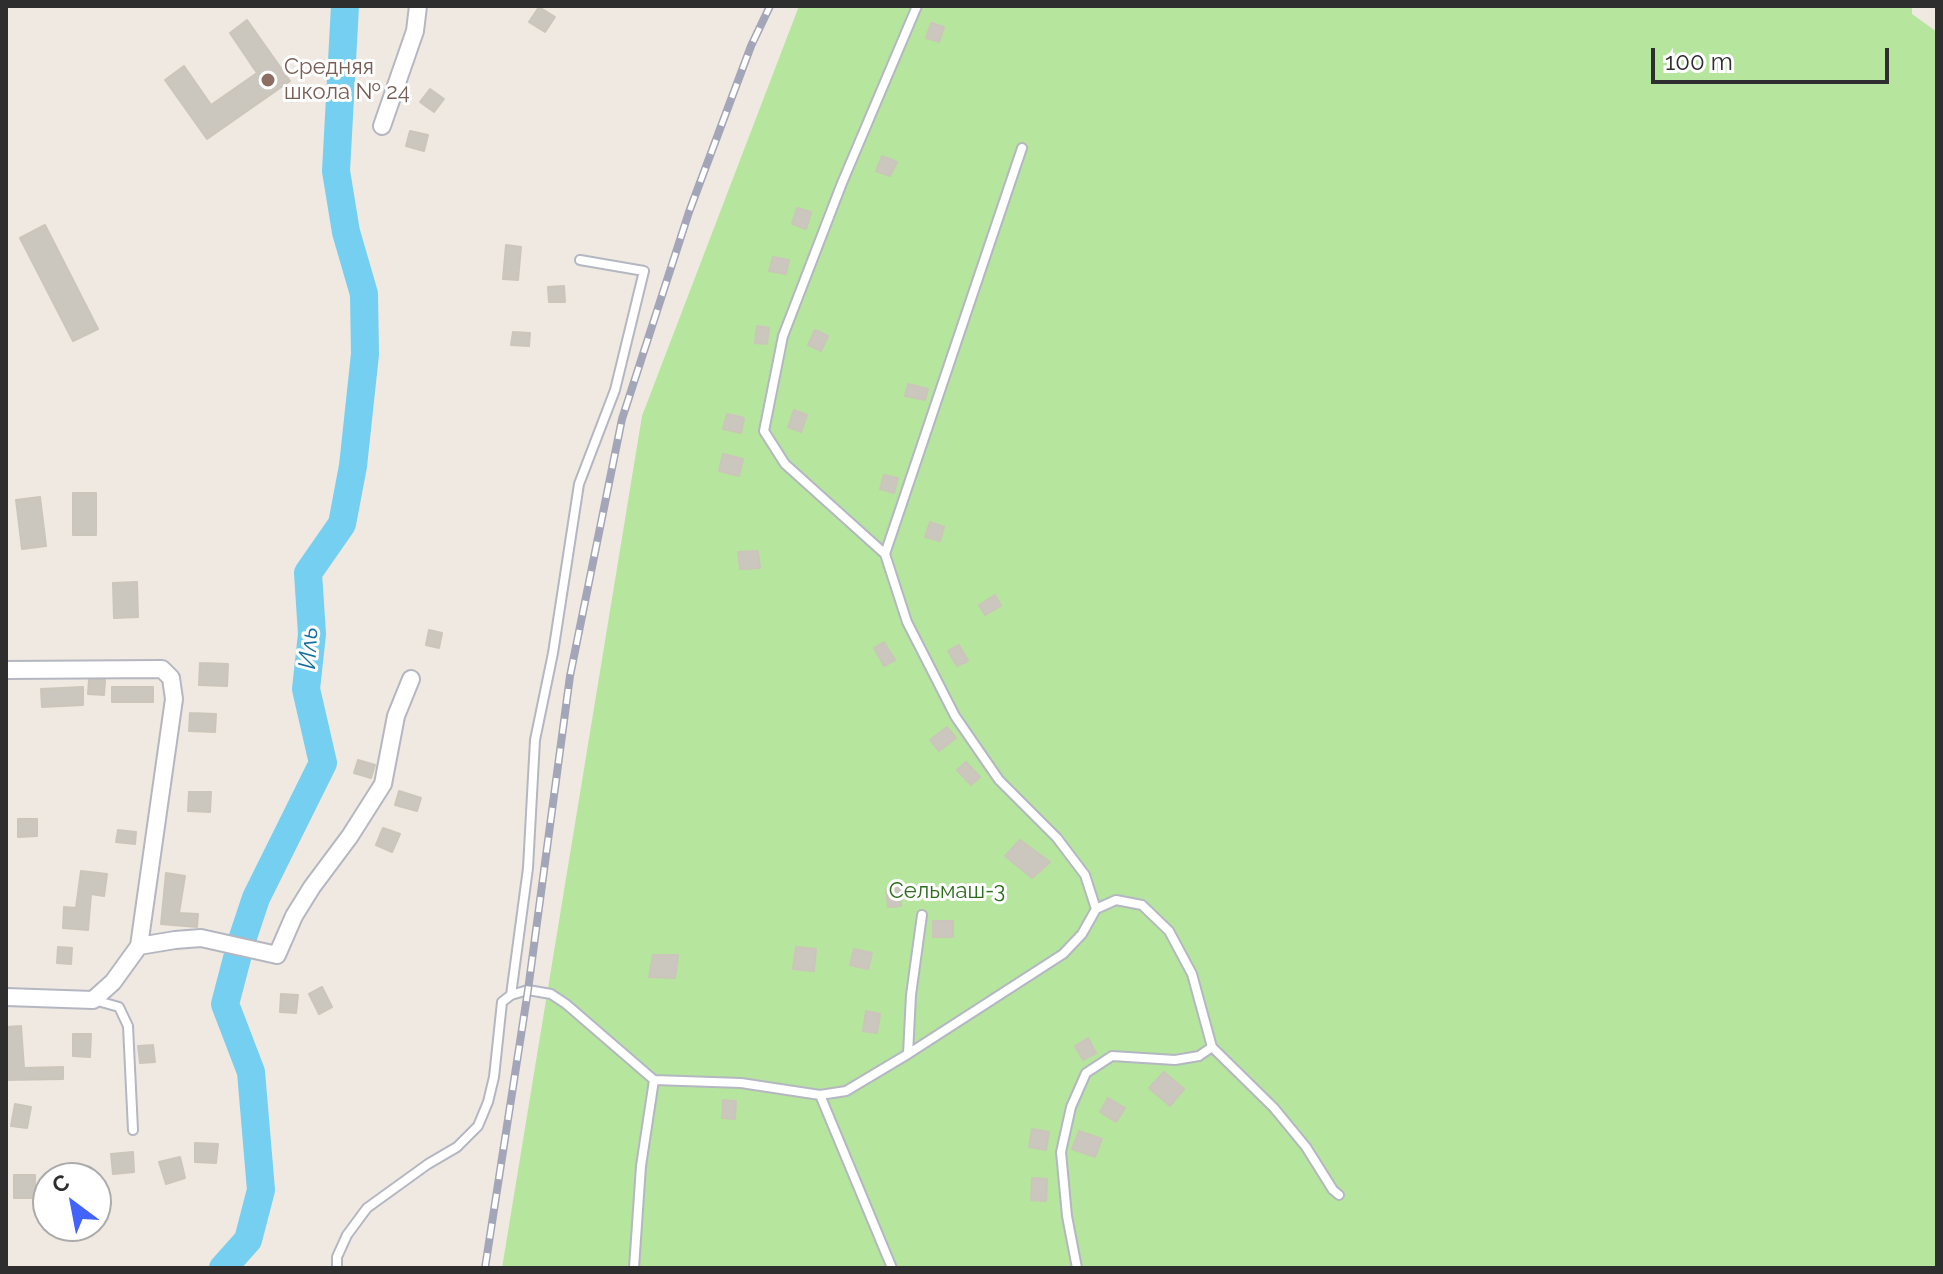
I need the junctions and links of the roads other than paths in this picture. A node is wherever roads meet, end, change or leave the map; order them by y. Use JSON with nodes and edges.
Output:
{"nodes":[{"id":1,"x":418,"y":6,"type":"edge"},
{"id":2,"x":917,"y":6,"type":"edge"},
{"id":3,"x":382,"y":126,"type":"dead end"},
{"id":4,"x":1022,"y":148,"type":"dead end"},
{"id":5,"x":580,"y":260,"type":"dead end"},
{"id":6,"x":885,"y":554,"type":"junction"},
{"id":7,"x":6,"y":670,"type":"edge"},
{"id":8,"x":411,"y":679,"type":"dead end"},
{"id":9,"x":1096,"y":909,"type":"junction"},
{"id":10,"x":922,"y":915,"type":"dead end"},
{"id":11,"x":139,"y":946,"type":"junction"},
{"id":12,"x":511,"y":995,"type":"junction"},
{"id":13,"x":6,"y":997,"type":"edge"},
{"id":14,"x":93,"y":1000,"type":"junction"},
{"id":15,"x":1212,"y":1047,"type":"junction"},
{"id":16,"x":908,"y":1054,"type":"junction"},
{"id":17,"x":654,"y":1080,"type":"junction"},
{"id":18,"x":820,"y":1095,"type":"junction"},
{"id":19,"x":133,"y":1130,"type":"dead end"},
{"id":20,"x":1339,"y":1195,"type":"dead end"},
{"id":21,"x":337,"y":1268,"type":"edge"},
{"id":22,"x":634,"y":1268,"type":"edge"},
{"id":23,"x":892,"y":1268,"type":"edge"},
{"id":24,"x":1077,"y":1268,"type":"edge"}],
"edges":[{"from":1,"to":3,"type":"street"},
{"from":2,"to":6,"type":"lane"},
{"from":4,"to":6,"type":"lane"},
{"from":5,"to":12,"type":"lane"},
{"from":6,"to":9,"type":"lane"},
{"from":7,"to":11,"type":"street"},
{"from":8,"to":11,"type":"street"},
{"from":9,"to":15,"type":"lane"},
{"from":9,"to":16,"type":"lane"},
{"from":10,"to":16,"type":"lane"},
{"from":11,"to":14,"type":"street"},
{"from":12,"to":17,"type":"lane"},
{"from":12,"to":21,"type":"lane"},
{"from":13,"to":14,"type":"street"},
{"from":14,"to":19,"type":"lane"},
{"from":15,"to":20,"type":"lane"},
{"from":15,"to":24,"type":"lane"},
{"from":16,"to":18,"type":"lane"},
{"from":17,"to":18,"type":"lane"},
{"from":17,"to":22,"type":"lane"},
{"from":18,"to":23,"type":"lane"}]}
